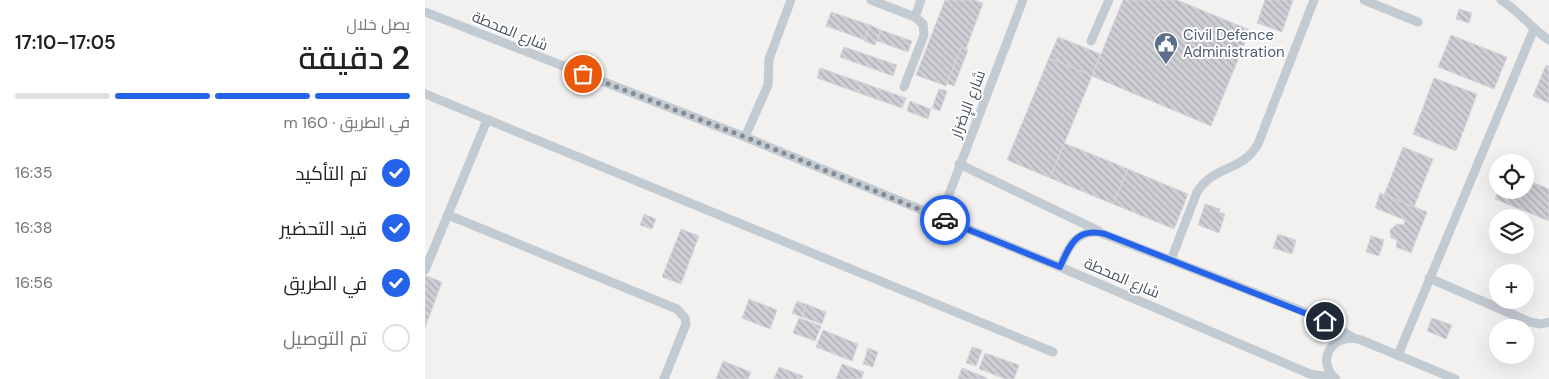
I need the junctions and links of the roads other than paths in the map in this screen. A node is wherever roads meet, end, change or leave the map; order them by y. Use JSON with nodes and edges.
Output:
{"nodes":[{"id":1,"x":791,"y":0,"type":"edge"},
{"id":2,"x":871,"y":0,"type":"edge"},
{"id":3,"x":921,"y":0,"type":"edge"},
{"id":4,"x":1023,"y":0,"type":"edge"},
{"id":5,"x":1109,"y":0,"type":"edge"},
{"id":6,"x":1315,"y":0,"type":"edge"},
{"id":7,"x":1364,"y":0,"type":"edge"},
{"id":8,"x":1501,"y":0,"type":"edge"},
{"id":9,"x":425,"y":12,"type":"edge"},
{"id":10,"x":915,"y":16,"type":"junction"},
{"id":11,"x":1418,"y":22,"type":"dead end"},
{"id":12,"x":1534,"y":29,"type":"junction"},
{"id":13,"x":1549,"y":40,"type":"edge"},
{"id":14,"x":1091,"y":41,"type":"dead end"},
{"id":15,"x":904,"y":87,"type":"dead end"},
{"id":16,"x":425,"y":94,"type":"edge"},
{"id":17,"x":487,"y":120,"type":"junction"},
{"id":18,"x":745,"y":137,"type":"junction"},
{"id":19,"x":959,"y":164,"type":"junction"},
{"id":20,"x":448,"y":215,"type":"junction"},
{"id":21,"x":940,"y":218,"type":"junction"},
{"id":22,"x":1105,"y":234,"type":"junction"},
{"id":23,"x":1171,"y":260,"type":"junction"},
{"id":24,"x":1060,"y":267,"type":"junction"},
{"id":25,"x":425,"y":270,"type":"edge"},
{"id":26,"x":1429,"y":278,"type":"junction"},
{"id":27,"x":1549,"y":322,"type":"edge"},
{"id":28,"x":1353,"y":338,"type":"junction"},
{"id":29,"x":1053,"y":352,"type":"dead end"},
{"id":30,"x":1398,"y":356,"type":"junction"},
{"id":31,"x":1335,"y":378,"type":"edge"},
{"id":32,"x":664,"y":379,"type":"edge"},
{"id":33,"x":1455,"y":379,"type":"edge"}],
"edges":[{"from":1,"to":18,"type":"lane"},
{"from":2,"to":10,"type":"lane"},
{"from":3,"to":10,"type":"lane"},
{"from":4,"to":19,"type":"lane","name":"شارع الإِصْرَار"},
{"from":5,"to":14,"type":"lane"},
{"from":6,"to":23,"type":"lane"},
{"from":7,"to":11,"type":"lane"},
{"from":8,"to":12,"type":"lane"},
{"from":9,"to":18,"type":"lane","name":"شارع المحطة"},
{"from":10,"to":15,"type":"lane"},
{"from":12,"to":13,"type":"lane"},
{"from":12,"to":26,"type":"lane"},
{"from":16,"to":17,"type":"lane"},
{"from":17,"to":20,"type":"lane"},
{"from":17,"to":29,"type":"lane"},
{"from":18,"to":21,"type":"lane","name":"شارع المحطة"},
{"from":19,"to":21,"type":"lane","name":"شارع الإِصْرَار"},
{"from":19,"to":22,"type":"lane"},
{"from":20,"to":25,"type":"lane"},
{"from":20,"to":32,"type":"lane"},
{"from":21,"to":24,"type":"lane","name":"شارع المحطة"},
{"from":22,"to":23,"type":"lane"},
{"from":22,"to":24,"type":"lane"},
{"from":23,"to":28,"type":"lane"},
{"from":24,"to":31,"type":"lane","name":"شارع المحطة"},
{"from":26,"to":27,"type":"lane"},
{"from":26,"to":30,"type":"lane"},
{"from":28,"to":30,"type":"lane"},
{"from":28,"to":31,"type":"lane","name":"شارع المحطة"},
{"from":30,"to":33,"type":"lane"}]}
